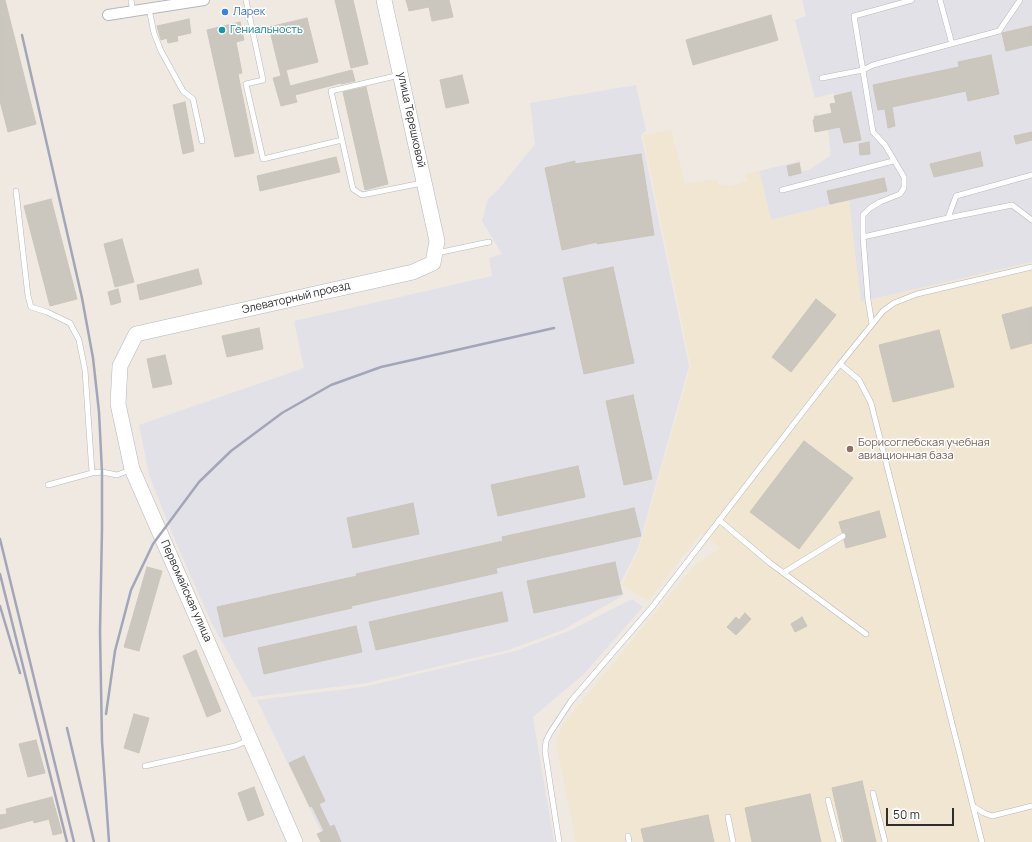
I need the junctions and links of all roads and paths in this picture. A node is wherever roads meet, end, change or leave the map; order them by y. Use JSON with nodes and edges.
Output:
{"nodes":[{"id":1,"x":131,"y":0,"type":"edge"},
{"id":2,"x":204,"y":0,"type":"edge"},
{"id":3,"x":246,"y":0,"type":"edge"},
{"id":4,"x":384,"y":0,"type":"edge"},
{"id":5,"x":912,"y":0,"type":"edge"},
{"id":6,"x":940,"y":0,"type":"edge"},
{"id":7,"x":1020,"y":0,"type":"edge"},
{"id":8,"x":161,"y":4,"type":"edge"},
{"id":9,"x":149,"y":9,"type":"junction"},
{"id":10,"x":133,"y":12,"type":"junction"},
{"id":11,"x":108,"y":16,"type":"dead end"},
{"id":12,"x":952,"y":44,"type":"junction"},
{"id":13,"x":863,"y":70,"type":"junction"},
{"id":14,"x":401,"y":74,"type":"junction"},
{"id":15,"x":822,"y":78,"type":"dead end"},
{"id":16,"x":342,"y":140,"type":"junction"},
{"id":17,"x":202,"y":141,"type":"dead end"},
{"id":18,"x":893,"y":161,"type":"junction"},
{"id":19,"x":1032,"y":174,"type":"edge"},
{"id":20,"x":424,"y":183,"type":"junction"},
{"id":21,"x":782,"y":190,"type":"dead end"},
{"id":22,"x":16,"y":191,"type":"dead end"},
{"id":23,"x":948,"y":218,"type":"junction"},
{"id":24,"x":1032,"y":220,"type":"edge"},
{"id":25,"x":863,"y":236,"type":"junction"},
{"id":26,"x":489,"y":242,"type":"dead end"},
{"id":27,"x":436,"y":247,"type":"junction"},
{"id":28,"x":1032,"y":267,"type":"edge"},
{"id":29,"x":872,"y":324,"type":"junction"},
{"id":30,"x":136,"y":334,"type":"joint"},
{"id":31,"x":840,"y":364,"type":"junction"},
{"id":32,"x":132,"y":469,"type":"junction"},
{"id":33,"x":92,"y":472,"type":"junction"},
{"id":34,"x":48,"y":485,"type":"dead end"},
{"id":35,"x":719,"y":520,"type":"junction"},
{"id":36,"x":843,"y":536,"type":"dead end"},
{"id":37,"x":783,"y":573,"type":"junction"},
{"id":38,"x":866,"y":634,"type":"dead end"},
{"id":39,"x":251,"y":740,"type":"junction"},
{"id":40,"x":145,"y":766,"type":"dead end"},
{"id":41,"x":873,"y":793,"type":"dead end"},
{"id":42,"x":828,"y":800,"type":"dead end"},
{"id":43,"x":974,"y":806,"type":"junction"},
{"id":44,"x":1032,"y":806,"type":"edge"},
{"id":45,"x":728,"y":817,"type":"dead end"},
{"id":46,"x":296,"y":842,"type":"edge"},
{"id":47,"x":559,"y":842,"type":"edge"},
{"id":48,"x":733,"y":842,"type":"edge"},
{"id":49,"x":839,"y":842,"type":"edge"},
{"id":50,"x":885,"y":842,"type":"edge"},
{"id":51,"x":982,"y":842,"type":"edge"}],
"edges":[{"from":1,"to":10,"type":"lane"},
{"from":2,"to":8,"type":"street"},
{"from":3,"to":16,"type":"lane"},
{"from":4,"to":14,"type":"street","name":"улица Терешковой"},
{"from":5,"to":13,"type":"lane"},
{"from":6,"to":12,"type":"lane"},
{"from":7,"to":12,"type":"lane"},
{"from":8,"to":9,"type":"street"},
{"from":9,"to":10,"type":"street"},
{"from":9,"to":17,"type":"lane"},
{"from":10,"to":11,"type":"street"},
{"from":12,"to":13,"type":"lane"},
{"from":13,"to":15,"type":"lane"},
{"from":13,"to":18,"type":"lane"},
{"from":14,"to":16,"type":"lane"},
{"from":14,"to":20,"type":"street","name":"улица Терешковой"},
{"from":16,"to":20,"type":"lane"},
{"from":18,"to":21,"type":"lane"},
{"from":18,"to":25,"type":"lane"},
{"from":19,"to":23,"type":"lane"},
{"from":20,"to":27,"type":"street","name":"улица Терешковой"},
{"from":22,"to":33,"type":"lane"},
{"from":23,"to":24,"type":"lane"},
{"from":23,"to":25,"type":"lane"},
{"from":25,"to":29,"type":"lane"},
{"from":26,"to":27,"type":"lane"},
{"from":27,"to":30,"type":"street","name":"Элеваторный проезд"},
{"from":28,"to":29,"type":"lane"},
{"from":29,"to":31,"type":"lane"},
{"from":30,"to":32,"type":"street","name":"Первомайская улица"},
{"from":31,"to":35,"type":"lane"},
{"from":31,"to":43,"type":"lane"},
{"from":32,"to":33,"type":"lane"},
{"from":32,"to":39,"type":"street","name":"Первомайская улица"},
{"from":33,"to":34,"type":"lane"},
{"from":35,"to":37,"type":"lane"},
{"from":35,"to":47,"type":"lane"},
{"from":36,"to":37,"type":"lane"},
{"from":37,"to":38,"type":"lane"},
{"from":39,"to":40,"type":"lane"},
{"from":39,"to":46,"type":"street","name":"Первомайская улица"},
{"from":41,"to":50,"type":"lane"},
{"from":42,"to":49,"type":"lane"},
{"from":43,"to":44,"type":"lane"},
{"from":43,"to":51,"type":"lane"},
{"from":45,"to":48,"type":"lane"}]}
